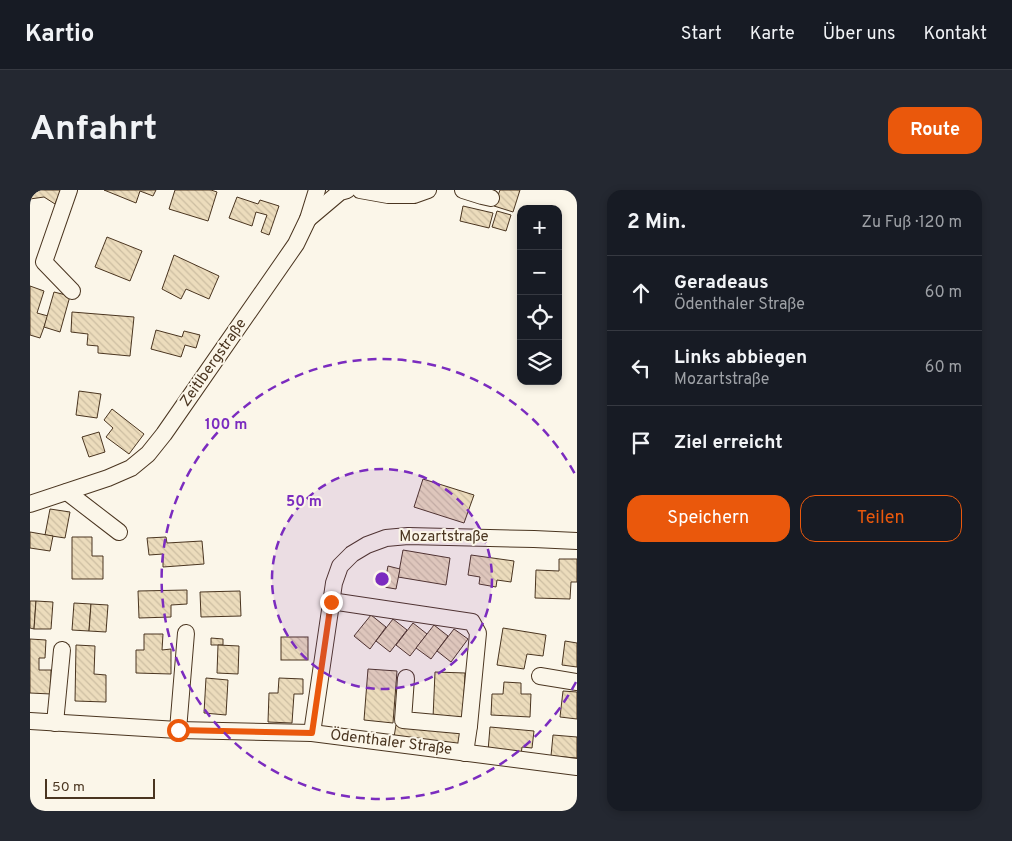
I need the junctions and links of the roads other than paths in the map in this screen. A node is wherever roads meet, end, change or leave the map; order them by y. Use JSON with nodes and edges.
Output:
{"nodes":[{"id":1,"x":69,"y":190,"type":"edge"},
{"id":2,"x":317,"y":190,"type":"edge"},
{"id":3,"x":347,"y":190,"type":"edge"},
{"id":4,"x":360,"y":190,"type":"edge"},
{"id":5,"x":428,"y":190,"type":"edge"},
{"id":6,"x":463,"y":190,"type":"edge"},
{"id":7,"x":491,"y":198,"type":"dead end"},
{"id":8,"x":308,"y":219,"type":"junction"},
{"id":9,"x":72,"y":292,"type":"dead end"},
{"id":10,"x":67,"y":492,"type":"junction"},
{"id":11,"x":30,"y":504,"type":"edge"},
{"id":12,"x":119,"y":532,"type":"dead end"},
{"id":13,"x":577,"y":541,"type":"edge"},
{"id":14,"x":331,"y":602,"type":"junction"},
{"id":15,"x":186,"y":633,"type":"dead end"},
{"id":16,"x":62,"y":650,"type":"dead end"},
{"id":17,"x":540,"y":676,"type":"dead end"},
{"id":18,"x":406,"y":678,"type":"dead end"},
{"id":19,"x":577,"y":682,"type":"edge"},
{"id":20,"x":30,"y":721,"type":"edge"},
{"id":21,"x":55,"y":723,"type":"junction"},
{"id":22,"x":469,"y":726,"type":"junction"},
{"id":23,"x":178,"y":730,"type":"junction"},
{"id":24,"x":312,"y":733,"type":"junction"},
{"id":25,"x":465,"y":753,"type":"junction"},
{"id":26,"x":577,"y":766,"type":"edge"}],
"edges":[{"from":1,"to":9,"type":"street"},
{"from":2,"to":8,"type":"street","name":"Zeitlbergstraße"},
{"from":3,"to":8,"type":"street"},
{"from":4,"to":5,"type":"street"},
{"from":6,"to":7,"type":"street"},
{"from":8,"to":10,"type":"street","name":"Zeitlbergstraße"},
{"from":10,"to":11,"type":"street","name":"Zeitlbergstraße"},
{"from":10,"to":12,"type":"street"},
{"from":13,"to":14,"type":"street","name":"Mozartstraße"},
{"from":14,"to":22,"type":"street"},
{"from":14,"to":24,"type":"street","name":"Mozartstraße"},
{"from":15,"to":23,"type":"street"},
{"from":16,"to":21,"type":"street"},
{"from":17,"to":19,"type":"street"},
{"from":18,"to":22,"type":"street"},
{"from":20,"to":21,"type":"street","name":"Ödenthaler Straße"},
{"from":21,"to":23,"type":"street","name":"Ödenthaler Straße"},
{"from":22,"to":25,"type":"street"},
{"from":23,"to":24,"type":"street","name":"Ödenthaler Straße"},
{"from":24,"to":25,"type":"street","name":"Ödenthaler Straße"},
{"from":25,"to":26,"type":"street","name":"Ödenthaler Straße"}]}
